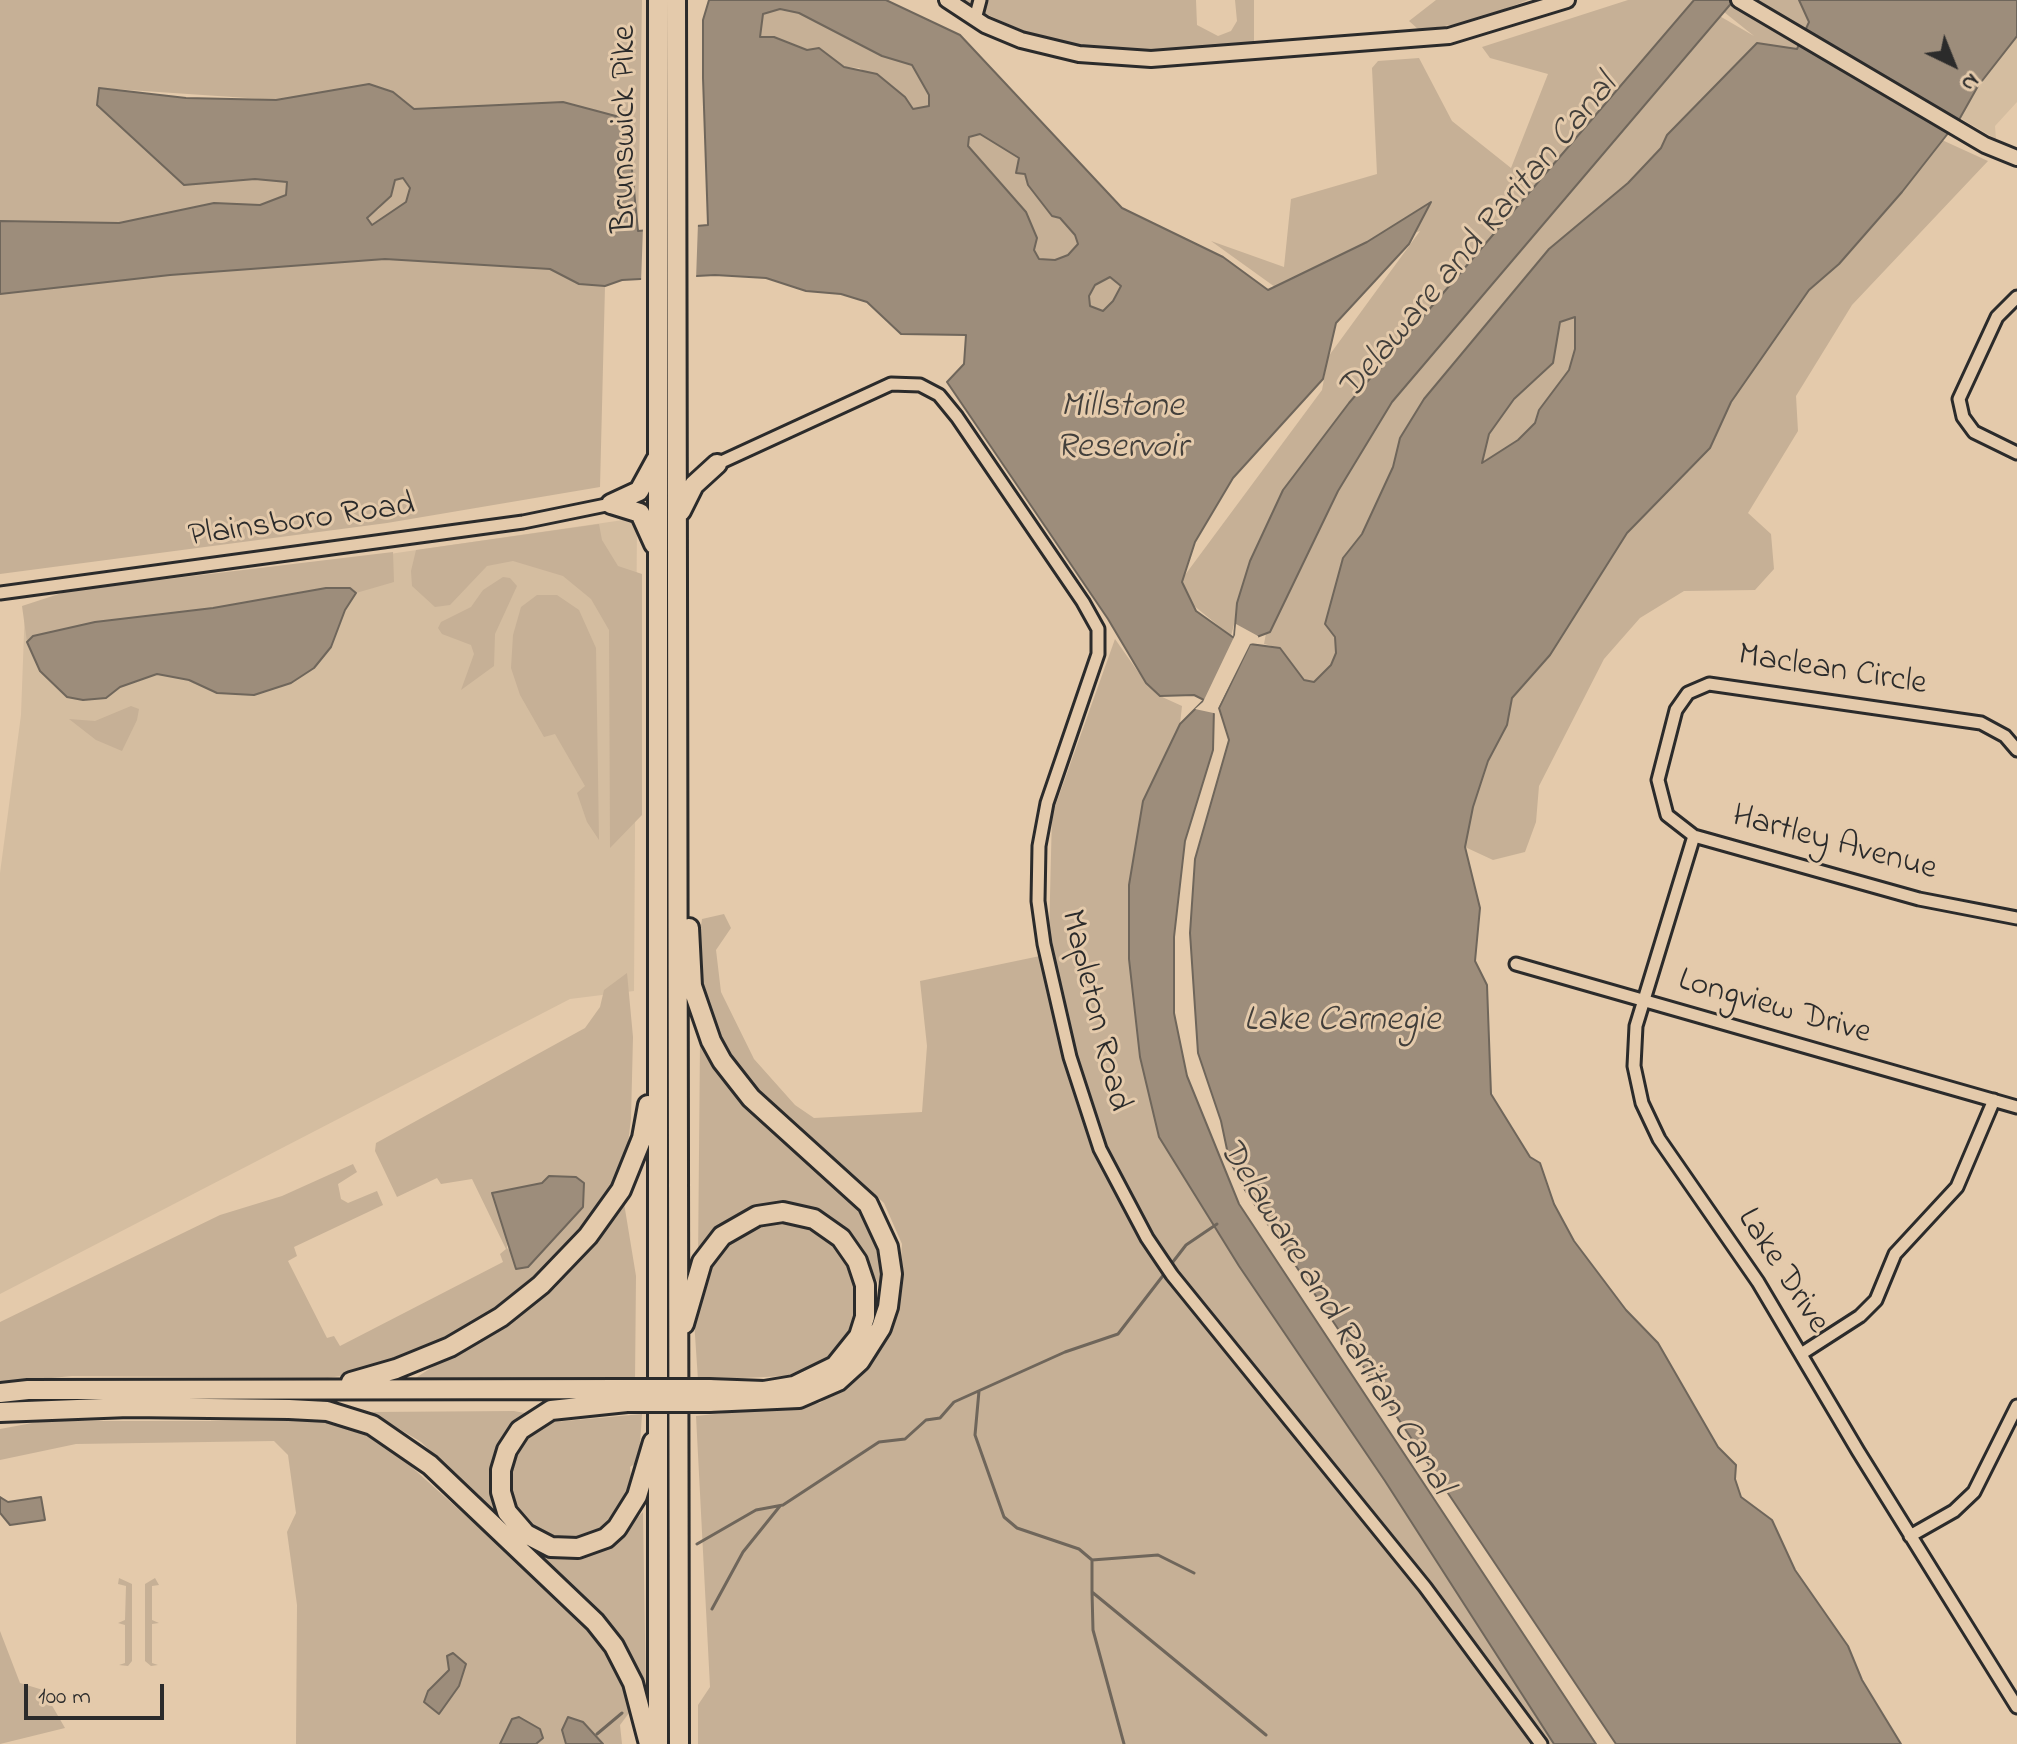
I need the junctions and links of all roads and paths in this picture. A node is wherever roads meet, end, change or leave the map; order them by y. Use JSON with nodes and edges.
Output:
{"nodes":[{"id":1,"x":658,"y":0,"type":"edge"},
{"id":2,"x":676,"y":0,"type":"edge"},
{"id":3,"x":947,"y":0,"type":"edge"},
{"id":4,"x":980,"y":0,"type":"edge"},
{"id":5,"x":1567,"y":0,"type":"edge"},
{"id":6,"x":1739,"y":0,"type":"edge"},
{"id":7,"x":975,"y":19,"type":"junction"},
{"id":8,"x":2017,"y":158,"type":"edge"},
{"id":9,"x":668,"y":223,"type":"junction"},
{"id":10,"x":668,"y":284,"type":"junction"},
{"id":11,"x":2017,"y":297,"type":"edge"},
{"id":12,"x":676,"y":437,"type":"junction"},
{"id":13,"x":2017,"y":453,"type":"edge"},
{"id":14,"x":658,"y":457,"type":"junction"},
{"id":15,"x":717,"y":464,"type":"junction"},
{"id":16,"x":611,"y":504,"type":"junction"},
{"id":17,"x":678,"y":517,"type":"junction"},
{"id":18,"x":659,"y":561,"type":"junction"},
{"id":19,"x":0,"y":593,"type":"edge"},
{"id":20,"x":2017,"y":750,"type":"edge"},
{"id":21,"x":1659,"y":793,"type":"joint"},
{"id":22,"x":1694,"y":836,"type":"junction"},
{"id":23,"x":680,"y":908,"type":"junction"},
{"id":24,"x":2017,"y":918,"type":"edge"},
{"id":25,"x":1516,"y":964,"type":"dead end"},
{"id":26,"x":1642,"y":1001,"type":"junction"},
{"id":27,"x":656,"y":1068,"type":"junction"},
{"id":28,"x":1994,"y":1100,"type":"junction"},
{"id":29,"x":2017,"y":1107,"type":"edge"},
{"id":30,"x":679,"y":1346,"type":"junction"},
{"id":31,"x":1801,"y":1354,"type":"junction"},
{"id":32,"x":326,"y":1389,"type":"junction"},
{"id":33,"x":0,"y":1393,"type":"edge"},
{"id":34,"x":626,"y":1395,"type":"junction"},
{"id":35,"x":709,"y":1395,"type":"junction"},
{"id":36,"x":606,"y":1401,"type":"junction"},
{"id":37,"x":2017,"y":1406,"type":"edge"},
{"id":38,"x":129,"y":1407,"type":"junction"},
{"id":39,"x":0,"y":1412,"type":"edge"},
{"id":40,"x":659,"y":1424,"type":"junction"},
{"id":41,"x":1910,"y":1536,"type":"junction"},
{"id":42,"x":2017,"y":1707,"type":"edge"},
{"id":43,"x":649,"y":1744,"type":"edge"},
{"id":44,"x":658,"y":1744,"type":"edge"},
{"id":45,"x":679,"y":1744,"type":"edge"},
{"id":46,"x":1541,"y":1744,"type":"edge"}],
"edges":[{"from":1,"to":9,"type":"highway","name":"Brunswick Pike"},
{"from":2,"to":9,"type":"highway","name":"Brunswick Pike"},
{"from":3,"to":7,"type":"street"},
{"from":4,"to":7,"type":"street"},
{"from":5,"to":7,"type":"street"},
{"from":6,"to":8,"type":"street"},
{"from":9,"to":10,"type":"highway","name":"Brunswick Pike"},
{"from":10,"to":12,"type":"highway"},
{"from":10,"to":14,"type":"highway"},
{"from":11,"to":13,"type":"street"},
{"from":12,"to":15,"type":"highway"},
{"from":12,"to":17,"type":"highway"},
{"from":14,"to":16,"type":"highway"},
{"from":14,"to":18,"type":"highway"},
{"from":15,"to":17,"type":"highway"},
{"from":15,"to":46,"type":"street","name":"Mapleton Road"},
{"from":16,"to":18,"type":"highway"},
{"from":16,"to":19,"type":"street","name":"Plainsboro Road"},
{"from":17,"to":23,"type":"highway"},
{"from":18,"to":27,"type":"highway"},
{"from":20,"to":21,"type":"street","name":"Maclean Circle"},
{"from":21,"to":22,"type":"street","name":"Hartley Avenue"},
{"from":22,"to":24,"type":"street","name":"Hartley Avenue"},
{"from":22,"to":26,"type":"street","name":"Lake Drive"},
{"from":23,"to":30,"type":"highway"},
{"from":23,"to":35,"type":"highway"},
{"from":25,"to":26,"type":"street","name":"Longview Drive"},
{"from":26,"to":28,"type":"street","name":"Longview Drive"},
{"from":26,"to":31,"type":"street","name":"Lake Drive"},
{"from":27,"to":32,"type":"highway"},
{"from":27,"to":40,"type":"highway"},
{"from":28,"to":29,"type":"street","name":"Longview Drive"},
{"from":28,"to":31,"type":"street"},
{"from":30,"to":35,"type":"highway"},
{"from":30,"to":45,"type":"highway"},
{"from":31,"to":41,"type":"street","name":"Lake Drive"},
{"from":32,"to":33,"type":"highway"},
{"from":32,"to":34,"type":"highway"},
{"from":34,"to":35,"type":"highway","bridge":true},
{"from":34,"to":36,"type":"highway"},
{"from":36,"to":38,"type":"highway"},
{"from":36,"to":40,"type":"highway"},
{"from":37,"to":41,"type":"street"},
{"from":38,"to":39,"type":"highway"},
{"from":38,"to":43,"type":"highway"},
{"from":40,"to":44,"type":"highway"},
{"from":41,"to":42,"type":"street","name":"Lake Drive"}]}
